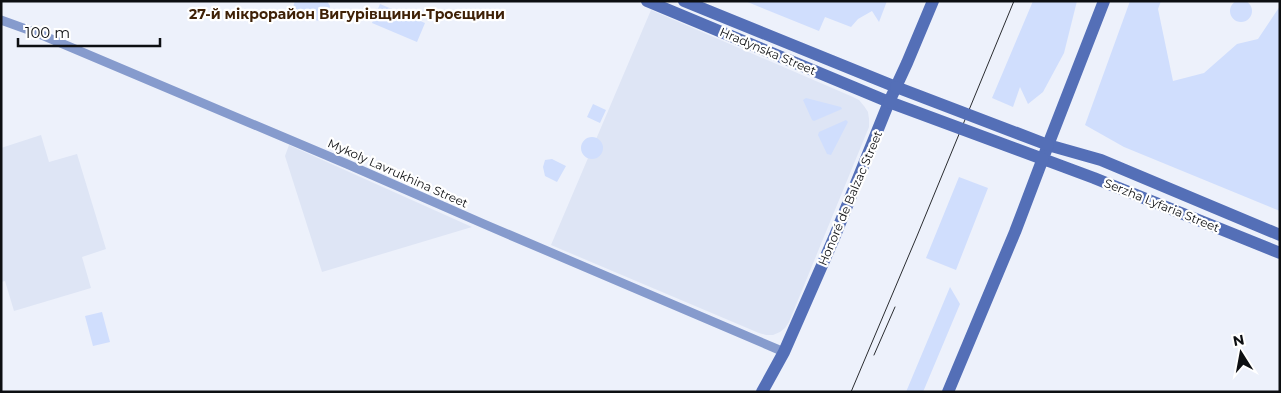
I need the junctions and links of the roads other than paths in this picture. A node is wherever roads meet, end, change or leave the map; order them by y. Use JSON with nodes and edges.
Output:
{"nodes":[{"id":1,"x":647,"y":1,"type":"edge"},
{"id":2,"x":684,"y":1,"type":"edge"},
{"id":3,"x":932,"y":1,"type":"edge"},
{"id":4,"x":1104,"y":1,"type":"edge"},
{"id":5,"x":1,"y":20,"type":"edge"},
{"id":6,"x":896,"y":87,"type":"junction"},
{"id":7,"x":889,"y":102,"type":"junction"},
{"id":8,"x":1048,"y":145,"type":"junction"},
{"id":9,"x":1042,"y":159,"type":"junction"},
{"id":10,"x":1280,"y":235,"type":"edge"},
{"id":11,"x":1280,"y":253,"type":"edge"},
{"id":12,"x":784,"y":352,"type":"junction"},
{"id":13,"x":762,"y":392,"type":"edge"},
{"id":14,"x":948,"y":392,"type":"edge"}],
"edges":[{"from":1,"to":7,"type":"street","name":"Hradynska Street"},
{"from":2,"to":6,"type":"street","name":"Hradynska Street"},
{"from":3,"to":6,"type":"street","name":"Honoré de Balzac Street"},
{"from":4,"to":8,"type":"street"},
{"from":5,"to":12,"type":"street","name":"Mykoly Lavrukhina Street"},
{"from":6,"to":7,"type":"street","name":"Honoré de Balzac Street"},
{"from":6,"to":8,"type":"street","name":"Hradynska Street","bridge":true},
{"from":7,"to":9,"type":"street","name":"Hradynska Street","bridge":true},
{"from":7,"to":12,"type":"street","name":"Honoré de Balzac Street"},
{"from":8,"to":9,"type":"street"},
{"from":8,"to":10,"type":"street","name":"Serzha Lyfaria Street"},
{"from":9,"to":11,"type":"street","name":"Serzha Lyfaria Street"},
{"from":9,"to":14,"type":"street"},
{"from":12,"to":13,"type":"street","name":"Honoré de Balzac Street"}]}
